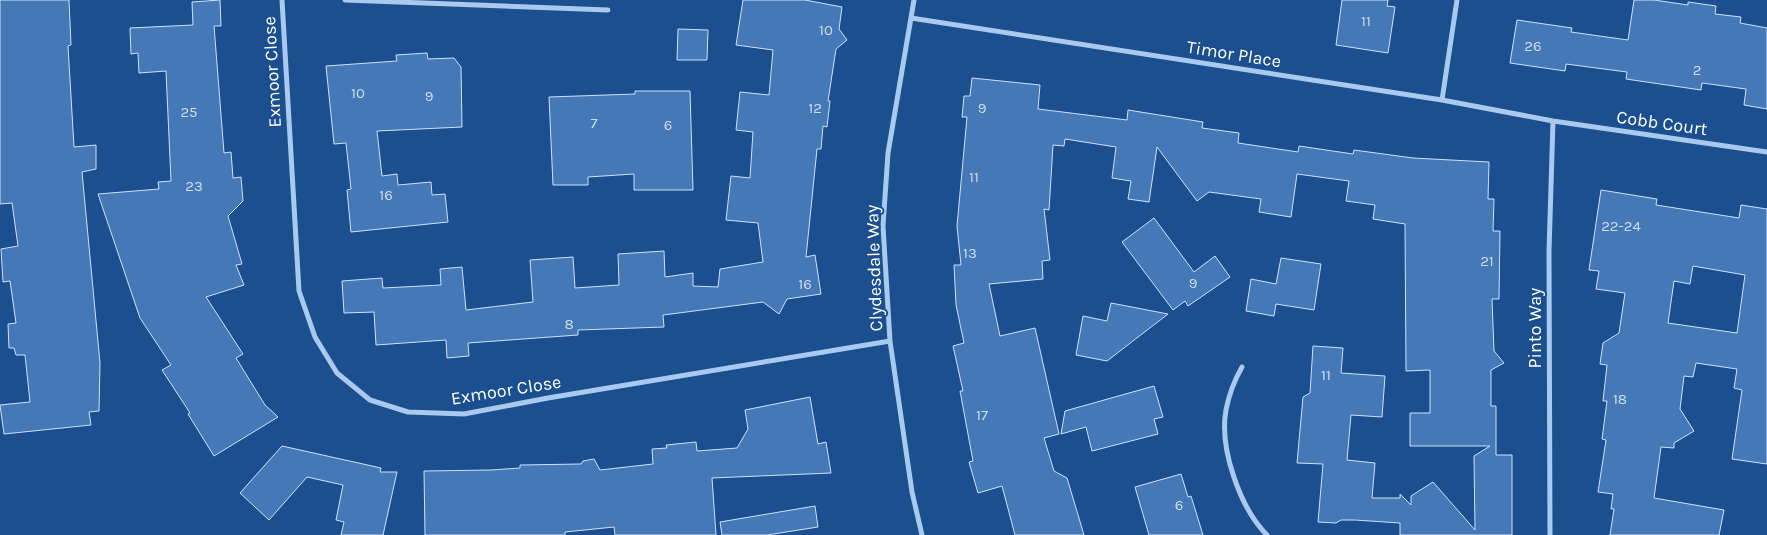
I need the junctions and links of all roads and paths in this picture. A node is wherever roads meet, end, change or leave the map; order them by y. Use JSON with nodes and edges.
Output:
{"nodes":[{"id":1,"x":282,"y":0,"type":"edge"},
{"id":2,"x":345,"y":0,"type":"edge"},
{"id":3,"x":914,"y":0,"type":"edge"},
{"id":4,"x":1457,"y":0,"type":"edge"},
{"id":5,"x":608,"y":10,"type":"dead end"},
{"id":6,"x":911,"y":18,"type":"junction"},
{"id":7,"x":1442,"y":100,"type":"junction"},
{"id":8,"x":1553,"y":121,"type":"junction"},
{"id":9,"x":1767,"y":152,"type":"edge"},
{"id":10,"x":890,"y":341,"type":"junction"},
{"id":11,"x":1242,"y":367,"type":"dead end"},
{"id":12,"x":922,"y":535,"type":"edge"},
{"id":13,"x":1267,"y":535,"type":"edge"},
{"id":14,"x":1550,"y":535,"type":"edge"}],
"edges":[{"from":1,"to":10,"type":"street","name":"Exmoor Close"},
{"from":2,"to":5,"type":"street"},
{"from":3,"to":6,"type":"street","name":"Clydesdale Way"},
{"from":4,"to":7,"type":"street"},
{"from":6,"to":7,"type":"street","name":"Timor Place"},
{"from":6,"to":10,"type":"street","name":"Clydesdale Way"},
{"from":7,"to":8,"type":"street","name":"Timor Place"},
{"from":8,"to":9,"type":"street","name":"Cobb Court"},
{"from":8,"to":14,"type":"street","name":"Pinto Way"},
{"from":10,"to":12,"type":"street","name":"Clydesdale Way"},
{"from":11,"to":13,"type":"street"}]}
